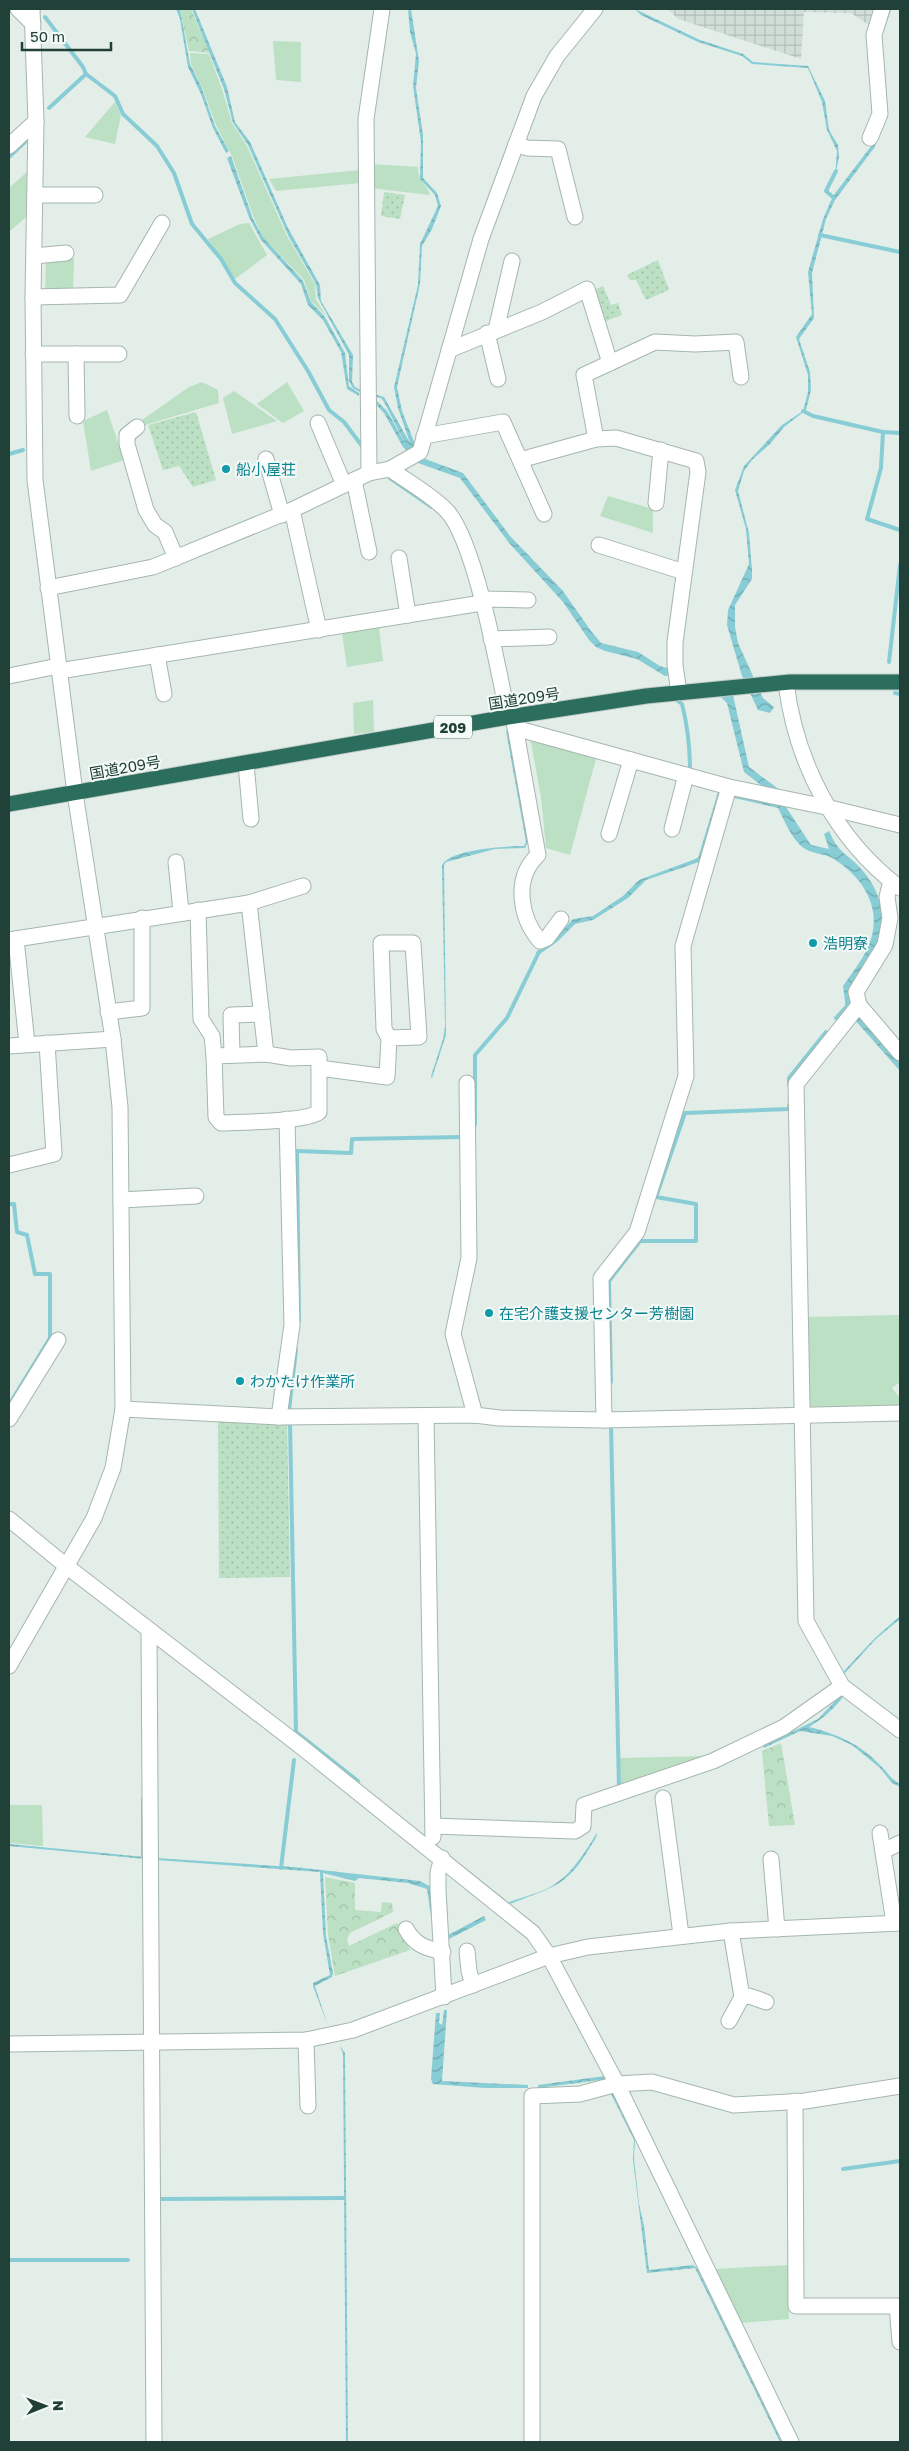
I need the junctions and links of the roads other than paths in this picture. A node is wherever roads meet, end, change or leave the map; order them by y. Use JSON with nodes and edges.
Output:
{"nodes":[{"id":1,"x":18,"y":9,"type":"edge"},
{"id":2,"x":382,"y":9,"type":"edge"},
{"id":3,"x":595,"y":9,"type":"edge"},
{"id":4,"x":882,"y":9,"type":"edge"},
{"id":5,"x":32,"y":16,"type":"edge"},
{"id":6,"x":36,"y":121,"type":"junction"},
{"id":7,"x":870,"y":138,"type":"dead end"},
{"id":8,"x":516,"y":144,"type":"junction"},
{"id":9,"x":9,"y":146,"type":"edge"},
{"id":10,"x":35,"y":195,"type":"junction"},
{"id":11,"x":95,"y":195,"type":"dead end"},
{"id":12,"x":575,"y":217,"type":"dead end"},
{"id":13,"x":162,"y":223,"type":"dead end"},
{"id":14,"x":66,"y":253,"type":"dead end"},
{"id":15,"x":34,"y":256,"type":"junction"},
{"id":16,"x":512,"y":261,"type":"dead end"},
{"id":17,"x":33,"y":297,"type":"junction"},
{"id":18,"x":492,"y":332,"type":"junction"},
{"id":19,"x":449,"y":350,"type":"junction"},
{"id":20,"x":33,"y":354,"type":"junction"},
{"id":21,"x":76,"y":354,"type":"junction"},
{"id":22,"x":119,"y":354,"type":"dead end"},
{"id":23,"x":610,"y":363,"type":"junction"},
{"id":24,"x":741,"y":377,"type":"dead end"},
{"id":25,"x":498,"y":379,"type":"dead end"},
{"id":26,"x":77,"y":416,"type":"dead end"},
{"id":27,"x":318,"y":424,"type":"dead end"},
{"id":28,"x":137,"y":427,"type":"dead end"},
{"id":29,"x":424,"y":436,"type":"junction"},
{"id":30,"x":596,"y":439,"type":"junction"},
{"id":31,"x":661,"y":450,"type":"junction"},
{"id":32,"x":266,"y":459,"type":"dead end"},
{"id":33,"x":520,"y":460,"type":"junction"},
{"id":34,"x":390,"y":469,"type":"junction"},
{"id":35,"x":368,"y":473,"type":"junction"},
{"id":36,"x":349,"y":483,"type":"junction"},
{"id":37,"x":656,"y":503,"type":"dead end"},
{"id":38,"x":287,"y":512,"type":"junction"},
{"id":39,"x":544,"y":514,"type":"dead end"},
{"id":40,"x":598,"y":545,"type":"dead end"},
{"id":41,"x":369,"y":552,"type":"dead end"},
{"id":42,"x":176,"y":558,"type":"junction"},
{"id":43,"x":400,"y":558,"type":"dead end"},
{"id":44,"x":684,"y":572,"type":"junction"},
{"id":45,"x":48,"y":588,"type":"junction"},
{"id":46,"x":528,"y":600,"type":"dead end"},
{"id":47,"x":481,"y":601,"type":"junction"},
{"id":48,"x":408,"y":615,"type":"junction"},
{"id":49,"x":319,"y":630,"type":"junction"},
{"id":50,"x":549,"y":637,"type":"dead end"},
{"id":51,"x":491,"y":638,"type":"junction"},
{"id":52,"x":157,"y":655,"type":"junction"},
{"id":53,"x":59,"y":668,"type":"junction"},
{"id":54,"x":9,"y":676,"type":"edge"},
{"id":55,"x":900,"y":682,"type":"edge"},
{"id":56,"x":786,"y":683,"type":"junction"},
{"id":57,"x":680,"y":693,"type":"junction"},
{"id":58,"x":164,"y":694,"type":"dead end"},
{"id":59,"x":512,"y":721,"type":"junction"},
{"id":60,"x":631,"y":760,"type":"junction"},
{"id":61,"x":246,"y":764,"type":"junction"},
{"id":62,"x":686,"y":775,"type":"junction"},
{"id":63,"x":729,"y":787,"type":"junction"},
{"id":64,"x":75,"y":793,"type":"junction"},
{"id":65,"x":9,"y":804,"type":"edge"},
{"id":66,"x":826,"y":807,"type":"junction"},
{"id":67,"x":251,"y":819,"type":"dead end"},
{"id":68,"x":900,"y":825,"type":"edge"},
{"id":69,"x":672,"y":829,"type":"dead end"},
{"id":70,"x":610,"y":834,"type":"dead end"},
{"id":71,"x":176,"y":862,"type":"dead end"},
{"id":72,"x":896,"y":884,"type":"edge"},
{"id":73,"x":303,"y":886,"type":"dead end"},
{"id":74,"x":249,"y":903,"type":"junction"},
{"id":75,"x":198,"y":910,"type":"junction"},
{"id":76,"x":181,"y":912,"type":"junction"},
{"id":77,"x":142,"y":918,"type":"junction"},
{"id":78,"x":561,"y":919,"type":"dead end"},
{"id":79,"x":94,"y":926,"type":"junction"},
{"id":80,"x":12,"y":940,"type":"edge"},
{"id":81,"x":859,"y":1006,"type":"junction"},
{"id":82,"x":108,"y":1012,"type":"junction"},
{"id":83,"x":262,"y":1014,"type":"junction"},
{"id":84,"x":389,"y":1038,"type":"junction"},
{"id":85,"x":113,"y":1039,"type":"junction"},
{"id":86,"x":47,"y":1043,"type":"junction"},
{"id":87,"x":27,"y":1044,"type":"junction"},
{"id":88,"x":9,"y":1046,"type":"edge"},
{"id":89,"x":900,"y":1053,"type":"edge"},
{"id":90,"x":266,"y":1054,"type":"junction"},
{"id":91,"x":232,"y":1055,"type":"junction"},
{"id":92,"x":214,"y":1056,"type":"junction"},
{"id":93,"x":318,"y":1068,"type":"junction"},
{"id":94,"x":467,"y":1083,"type":"dead end"},
{"id":95,"x":287,"y":1119,"type":"junction"},
{"id":96,"x":9,"y":1164,"type":"edge"},
{"id":97,"x":196,"y":1196,"type":"dead end"},
{"id":98,"x":121,"y":1200,"type":"junction"},
{"id":99,"x":58,"y":1340,"type":"dead end"},
{"id":100,"x":123,"y":1409,"type":"junction"},
{"id":101,"x":900,"y":1413,"type":"edge"},
{"id":102,"x":475,"y":1415,"type":"junction"},
{"id":103,"x":803,"y":1415,"type":"junction"},
{"id":104,"x":426,"y":1416,"type":"junction"},
{"id":105,"x":279,"y":1417,"type":"junction"},
{"id":106,"x":9,"y":1419,"type":"edge"},
{"id":107,"x":604,"y":1420,"type":"junction"},
{"id":108,"x":9,"y":1519,"type":"edge"},
{"id":109,"x":65,"y":1566,"type":"junction"},
{"id":110,"x":150,"y":1630,"type":"junction"},
{"id":111,"x":9,"y":1666,"type":"edge"},
{"id":112,"x":842,"y":1686,"type":"junction"},
{"id":113,"x":900,"y":1730,"type":"edge"},
{"id":114,"x":662,"y":1798,"type":"dead end"},
{"id":115,"x":433,"y":1826,"type":"junction"},
{"id":116,"x":880,"y":1833,"type":"dead end"},
{"id":117,"x":900,"y":1843,"type":"edge"},
{"id":118,"x":883,"y":1851,"type":"junction"},
{"id":119,"x":438,"y":1855,"type":"junction"},
{"id":120,"x":771,"y":1859,"type":"dead end"},
{"id":121,"x":897,"y":1923,"type":"edge"},
{"id":122,"x":406,"y":1929,"type":"dead end"},
{"id":123,"x":777,"y":1929,"type":"junction"},
{"id":124,"x":731,"y":1931,"type":"junction"},
{"id":125,"x":681,"y":1935,"type":"junction"},
{"id":126,"x":467,"y":1951,"type":"dead end"},
{"id":127,"x":443,"y":1952,"type":"junction"},
{"id":128,"x":549,"y":1956,"type":"junction"},
{"id":129,"x":474,"y":1985,"type":"junction"},
{"id":130,"x":444,"y":1997,"type":"junction"},
{"id":131,"x":742,"y":1997,"type":"junction"},
{"id":132,"x":766,"y":2002,"type":"dead end"},
{"id":133,"x":728,"y":2021,"type":"dead end"},
{"id":134,"x":306,"y":2040,"type":"junction"},
{"id":135,"x":151,"y":2043,"type":"junction"},
{"id":136,"x":9,"y":2044,"type":"edge"},
{"id":137,"x":617,"y":2084,"type":"junction"},
{"id":138,"x":900,"y":2086,"type":"edge"},
{"id":139,"x":795,"y":2101,"type":"junction"},
{"id":140,"x":308,"y":2106,"type":"dead end"},
{"id":141,"x":900,"y":2342,"type":"edge"},
{"id":142,"x":154,"y":2442,"type":"edge"},
{"id":143,"x":532,"y":2442,"type":"edge"},
{"id":144,"x":791,"y":2442,"type":"edge"}],
"edges":[{"from":1,"to":5,"type":"street"},
{"from":2,"to":35,"type":"street"},
{"from":3,"to":8,"type":"street"},
{"from":4,"to":7,"type":"street"},
{"from":5,"to":6,"type":"street"},
{"from":6,"to":9,"type":"street"},
{"from":6,"to":10,"type":"street"},
{"from":8,"to":12,"type":"street"},
{"from":8,"to":19,"type":"street"},
{"from":10,"to":11,"type":"street"},
{"from":10,"to":15,"type":"street"},
{"from":13,"to":17,"type":"street"},
{"from":14,"to":15,"type":"street"},
{"from":15,"to":17,"type":"street"},
{"from":16,"to":18,"type":"street"},
{"from":17,"to":20,"type":"street"},
{"from":18,"to":19,"type":"street"},
{"from":18,"to":23,"type":"street"},
{"from":18,"to":25,"type":"street"},
{"from":19,"to":29,"type":"street"},
{"from":20,"to":21,"type":"street"},
{"from":20,"to":45,"type":"street"},
{"from":21,"to":22,"type":"street"},
{"from":21,"to":26,"type":"street"},
{"from":23,"to":24,"type":"street"},
{"from":23,"to":30,"type":"street"},
{"from":27,"to":36,"type":"street"},
{"from":28,"to":42,"type":"street"},
{"from":29,"to":33,"type":"street"},
{"from":29,"to":34,"type":"street"},
{"from":30,"to":31,"type":"street"},
{"from":30,"to":33,"type":"street"},
{"from":31,"to":37,"type":"street"},
{"from":31,"to":44,"type":"street"},
{"from":32,"to":38,"type":"street"},
{"from":33,"to":39,"type":"street"},
{"from":34,"to":35,"type":"street"},
{"from":34,"to":47,"type":"street"},
{"from":35,"to":36,"type":"street"},
{"from":36,"to":38,"type":"street"},
{"from":36,"to":41,"type":"street"},
{"from":38,"to":42,"type":"street"},
{"from":38,"to":49,"type":"street"},
{"from":40,"to":44,"type":"street"},
{"from":42,"to":45,"type":"street"},
{"from":43,"to":48,"type":"street"},
{"from":44,"to":57,"type":"street"},
{"from":45,"to":53,"type":"street"},
{"from":46,"to":47,"type":"street"},
{"from":47,"to":48,"type":"street"},
{"from":47,"to":51,"type":"street"},
{"from":48,"to":49,"type":"street"},
{"from":49,"to":52,"type":"street"},
{"from":50,"to":51,"type":"street"},
{"from":51,"to":59,"type":"street"},
{"from":52,"to":53,"type":"street"},
{"from":52,"to":58,"type":"street"},
{"from":53,"to":54,"type":"street"},
{"from":53,"to":64,"type":"street"},
{"from":55,"to":56,"type":"highway","name":"国道209号","number":"209"},
{"from":56,"to":57,"type":"highway","name":"国道209号","number":"209"},
{"from":56,"to":66,"type":"street"},
{"from":57,"to":59,"type":"highway","name":"国道209号","number":"209"},
{"from":59,"to":60,"type":"street"},
{"from":59,"to":61,"type":"highway","name":"国道209号","number":"209"},
{"from":59,"to":78,"type":"street"},
{"from":60,"to":62,"type":"street"},
{"from":60,"to":70,"type":"street"},
{"from":61,"to":64,"type":"highway","name":"国道209号","number":"209"},
{"from":61,"to":67,"type":"street"},
{"from":62,"to":63,"type":"street"},
{"from":62,"to":69,"type":"street"},
{"from":63,"to":66,"type":"street"},
{"from":63,"to":107,"type":"street"},
{"from":64,"to":65,"type":"highway","name":"国道209号","number":"209"},
{"from":64,"to":79,"type":"street"},
{"from":66,"to":68,"type":"street"},
{"from":66,"to":72,"type":"street"},
{"from":71,"to":76,"type":"street"},
{"from":72,"to":81,"type":"street"},
{"from":73,"to":74,"type":"street"},
{"from":74,"to":75,"type":"street"},
{"from":74,"to":83,"type":"street"},
{"from":75,"to":76,"type":"street"},
{"from":75,"to":92,"type":"street"},
{"from":76,"to":77,"type":"street"},
{"from":77,"to":79,"type":"street"},
{"from":77,"to":82,"type":"street"},
{"from":79,"to":80,"type":"street"},
{"from":79,"to":82,"type":"street"},
{"from":80,"to":87,"type":"street"},
{"from":81,"to":89,"type":"street"},
{"from":81,"to":103,"type":"street"},
{"from":82,"to":85,"type":"street"},
{"from":83,"to":90,"type":"street"},
{"from":83,"to":91,"type":"street"},
{"from":84,"to":84,"type":"street"},
{"from":84,"to":93,"type":"street"},
{"from":85,"to":86,"type":"street"},
{"from":85,"to":98,"type":"street"},
{"from":86,"to":87,"type":"street"},
{"from":86,"to":96,"type":"street"},
{"from":87,"to":88,"type":"street"},
{"from":90,"to":91,"type":"street"},
{"from":90,"to":93,"type":"street"},
{"from":91,"to":92,"type":"street"},
{"from":92,"to":95,"type":"street"},
{"from":93,"to":95,"type":"street"},
{"from":94,"to":102,"type":"street"},
{"from":95,"to":105,"type":"street"},
{"from":97,"to":98,"type":"street"},
{"from":98,"to":100,"type":"street"},
{"from":99,"to":106,"type":"street"},
{"from":100,"to":105,"type":"street"},
{"from":100,"to":109,"type":"street"},
{"from":101,"to":103,"type":"street"},
{"from":102,"to":104,"type":"street"},
{"from":102,"to":107,"type":"street"},
{"from":103,"to":107,"type":"street"},
{"from":103,"to":112,"type":"street"},
{"from":104,"to":105,"type":"street"},
{"from":104,"to":115,"type":"street"},
{"from":108,"to":109,"type":"street"},
{"from":109,"to":110,"type":"street"},
{"from":109,"to":111,"type":"street"},
{"from":110,"to":119,"type":"street"},
{"from":110,"to":135,"type":"street"},
{"from":112,"to":113,"type":"street"},
{"from":112,"to":115,"type":"street"},
{"from":114,"to":125,"type":"street"},
{"from":115,"to":119,"type":"street"},
{"from":116,"to":118,"type":"street"},
{"from":117,"to":118,"type":"street"},
{"from":118,"to":121,"type":"street"},
{"from":119,"to":127,"type":"street"},
{"from":119,"to":128,"type":"street"},
{"from":120,"to":123,"type":"street"},
{"from":121,"to":123,"type":"street"},
{"from":122,"to":127,"type":"street"},
{"from":123,"to":124,"type":"street"},
{"from":124,"to":125,"type":"street"},
{"from":124,"to":131,"type":"street"},
{"from":125,"to":128,"type":"street"},
{"from":126,"to":129,"type":"street"},
{"from":127,"to":130,"type":"street"},
{"from":128,"to":129,"type":"street"},
{"from":128,"to":137,"type":"street"},
{"from":129,"to":130,"type":"street"},
{"from":130,"to":134,"type":"street"},
{"from":131,"to":132,"type":"street"},
{"from":131,"to":133,"type":"street"},
{"from":134,"to":135,"type":"street"},
{"from":134,"to":140,"type":"street"},
{"from":135,"to":136,"type":"street"},
{"from":135,"to":142,"type":"street"},
{"from":137,"to":139,"type":"street"},
{"from":137,"to":143,"type":"street"},
{"from":137,"to":144,"type":"street"},
{"from":138,"to":139,"type":"street"},
{"from":139,"to":141,"type":"street"}]}
